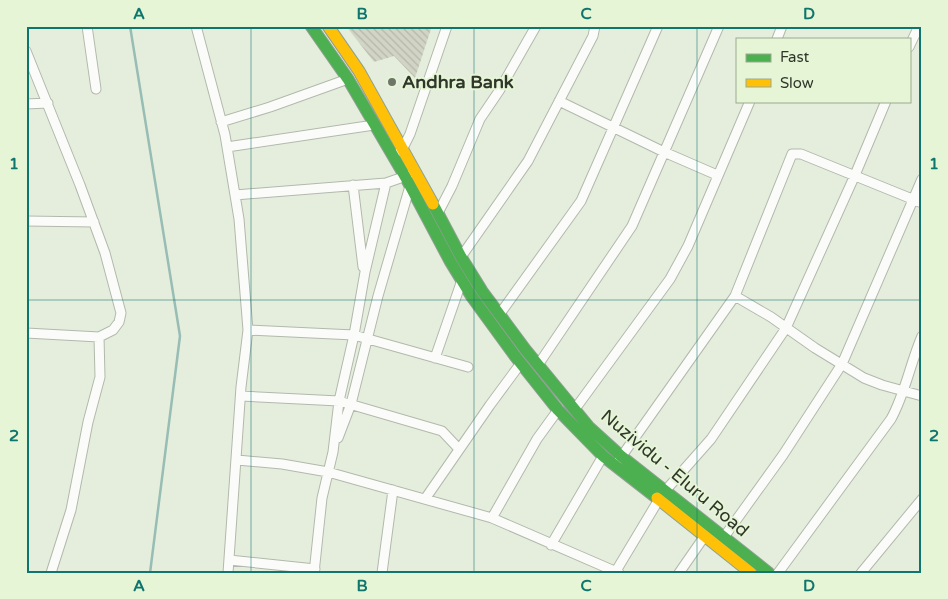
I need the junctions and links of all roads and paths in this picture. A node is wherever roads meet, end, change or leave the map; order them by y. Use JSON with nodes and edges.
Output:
{"nodes":[{"id":1,"x":87,"y":26,"type":"edge"},
{"id":2,"x":196,"y":26,"type":"edge"},
{"id":3,"x":311,"y":26,"type":"edge"},
{"id":4,"x":328,"y":26,"type":"edge"},
{"id":5,"x":447,"y":26,"type":"edge"},
{"id":6,"x":536,"y":26,"type":"edge"},
{"id":7,"x":595,"y":26,"type":"edge"},
{"id":8,"x":658,"y":26,"type":"edge"},
{"id":9,"x":719,"y":26,"type":"edge"},
{"id":10,"x":782,"y":26,"type":"edge"},
{"id":11,"x":922,"y":28,"type":"edge"},
{"id":12,"x":777,"y":38,"type":"edge"},
{"id":13,"x":910,"y":45,"type":"edge"},
{"id":14,"x":26,"y":51,"type":"edge"},
{"id":15,"x":348,"y":78,"type":"junction"},
{"id":16,"x":96,"y":89,"type":"dead end"},
{"id":17,"x":558,"y":101,"type":"junction"},
{"id":18,"x":750,"y":102,"type":"edge"},
{"id":19,"x":886,"y":102,"type":"edge"},
{"id":20,"x":48,"y":103,"type":"junction"},
{"id":21,"x":26,"y":104,"type":"edge"},
{"id":22,"x":222,"y":122,"type":"junction"},
{"id":23,"x":374,"y":124,"type":"junction"},
{"id":24,"x":613,"y":128,"type":"junction"},
{"id":25,"x":227,"y":147,"type":"junction"},
{"id":26,"x":402,"y":150,"type":"junction"},
{"id":27,"x":664,"y":152,"type":"junction"},
{"id":28,"x":392,"y":156,"type":"junction"},
{"id":29,"x":416,"y":171,"type":"junction"},
{"id":30,"x":717,"y":175,"type":"junction"},
{"id":31,"x":856,"y":175,"type":"junction"},
{"id":32,"x":922,"y":179,"type":"edge"},
{"id":33,"x":408,"y":182,"type":"junction"},
{"id":34,"x":386,"y":183,"type":"junction"},
{"id":35,"x":353,"y":185,"type":"junction"},
{"id":36,"x":235,"y":195,"type":"junction"},
{"id":37,"x":913,"y":199,"type":"junction"},
{"id":38,"x":922,"y":204,"type":"edge"},
{"id":39,"x":438,"y":212,"type":"junction"},
{"id":40,"x":26,"y":221,"type":"edge"},
{"id":41,"x":94,"y":222,"type":"junction"},
{"id":42,"x":461,"y":257,"type":"junction"},
{"id":43,"x":364,"y":275,"type":"junction"},
{"id":44,"x":462,"y":280,"type":"junction"},
{"id":45,"x":735,"y":296,"type":"junction"},
{"id":46,"x":499,"y":315,"type":"junction"},
{"id":47,"x":786,"y":328,"type":"junction"},
{"id":48,"x":248,"y":330,"type":"junction"},
{"id":49,"x":26,"y":333,"type":"edge"},
{"id":50,"x":354,"y":335,"type":"junction"},
{"id":51,"x":922,"y":336,"type":"edge"},
{"id":52,"x":99,"y":337,"type":"junction"},
{"id":53,"x":367,"y":338,"type":"junction"},
{"id":54,"x":435,"y":358,"type":"junction"},
{"id":55,"x":521,"y":363,"type":"junction"},
{"id":56,"x":842,"y":364,"type":"junction"},
{"id":57,"x":538,"y":365,"type":"junction"},
{"id":58,"x":468,"y":367,"type":"dead end"},
{"id":59,"x":902,"y":391,"type":"junction"},
{"id":60,"x":241,"y":396,"type":"junction"},
{"id":61,"x":922,"y":396,"type":"edge"},
{"id":62,"x":339,"y":401,"type":"junction"},
{"id":63,"x":351,"y":404,"type":"junction"},
{"id":64,"x":575,"y":409,"type":"junction"},
{"id":65,"x":558,"y":410,"type":"junction"},
{"id":66,"x":459,"y":449,"type":"junction"},
{"id":67,"x":333,"y":452,"type":"junction"},
{"id":68,"x":603,"y":456,"type":"junction"},
{"id":69,"x":237,"y":460,"type":"junction"},
{"id":70,"x":618,"y":461,"type":"junction"},
{"id":71,"x":328,"y":472,"type":"junction"},
{"id":72,"x":393,"y":490,"type":"junction"},
{"id":73,"x":665,"y":491,"type":"junction"},
{"id":74,"x":425,"y":499,"type":"junction"},
{"id":75,"x":922,"y":499,"type":"edge"},
{"id":76,"x":658,"y":501,"type":"junction"},
{"id":77,"x":492,"y":518,"type":"junction"},
{"id":78,"x":704,"y":537,"type":"junction"},
{"id":79,"x":724,"y":537,"type":"junction"},
{"id":80,"x":551,"y":545,"type":"junction"},
{"id":81,"x":229,"y":560,"type":"junction"},
{"id":82,"x":314,"y":571,"type":"edge"},
{"id":83,"x":618,"y":572,"type":"edge"},
{"id":84,"x":51,"y":573,"type":"edge"},
{"id":85,"x":228,"y":573,"type":"edge"},
{"id":86,"x":382,"y":573,"type":"edge"},
{"id":87,"x":679,"y":573,"type":"edge"},
{"id":88,"x":751,"y":573,"type":"edge"},
{"id":89,"x":769,"y":573,"type":"edge"},
{"id":90,"x":778,"y":573,"type":"edge"},
{"id":91,"x":861,"y":573,"type":"edge"}],
"edges":[{"from":1,"to":16,"type":"street"},
{"from":2,"to":22,"type":"street"},
{"from":3,"to":15,"type":"main road","name":"Nuzividu - Eluru Road"},
{"from":4,"to":26,"type":"main road"},
{"from":5,"to":26,"type":"street"},
{"from":6,"to":39,"type":"street"},
{"from":7,"to":17,"type":"street"},
{"from":8,"to":24,"type":"street"},
{"from":9,"to":27,"type":"street"},
{"from":10,"to":12,"type":"street"},
{"from":11,"to":13,"type":"street"},
{"from":14,"to":20,"type":"street"},
{"from":15,"to":22,"type":"street"},
{"from":15,"to":23,"type":"main road","name":"Nuzividu - Eluru Road"},
{"from":17,"to":24,"type":"street"},
{"from":17,"to":42,"type":"street"},
{"from":18,"to":30,"type":"street"},
{"from":19,"to":31,"type":"street"},
{"from":20,"to":21,"type":"street"},
{"from":20,"to":41,"type":"street"},
{"from":22,"to":25,"type":"street"},
{"from":23,"to":25,"type":"street"},
{"from":23,"to":28,"type":"main road","name":"Nuzividu - Eluru Road"},
{"from":24,"to":27,"type":"street"},
{"from":24,"to":46,"type":"street"},
{"from":25,"to":36,"type":"street"},
{"from":26,"to":28,"type":"street"},
{"from":26,"to":29,"type":"main road","name":"Nuzividu - Eluru Road"},
{"from":27,"to":30,"type":"street"},
{"from":27,"to":57,"type":"street"},
{"from":28,"to":33,"type":"main road","name":"Nuzividu - Eluru Road"},
{"from":29,"to":33,"type":"street"},
{"from":29,"to":39,"type":"main road","name":"Nuzividu - Eluru Road"},
{"from":30,"to":64,"type":"street"},
{"from":31,"to":37,"type":"street"},
{"from":31,"to":45,"type":"street"},
{"from":31,"to":47,"type":"street"},
{"from":32,"to":37,"type":"street"},
{"from":33,"to":34,"type":"street"},
{"from":33,"to":44,"type":"main road","name":"Nuzividu - Eluru Road"},
{"from":33,"to":53,"type":"street"},
{"from":34,"to":35,"type":"street"},
{"from":34,"to":43,"type":"street"},
{"from":35,"to":36,"type":"street"},
{"from":35,"to":43,"type":"street"},
{"from":36,"to":48,"type":"street"},
{"from":37,"to":38,"type":"street"},
{"from":37,"to":56,"type":"street"},
{"from":39,"to":42,"type":"main road","name":"Nuzividu - Eluru Road"},
{"from":40,"to":41,"type":"street"},
{"from":41,"to":52,"type":"street"},
{"from":42,"to":46,"type":"main road","name":"Nuzividu - Eluru Road"},
{"from":43,"to":50,"type":"street"},
{"from":44,"to":54,"type":"street"},
{"from":44,"to":55,"type":"main road","name":"Nuzividu - Eluru Road"},
{"from":45,"to":47,"type":"street"},
{"from":45,"to":70,"type":"street"},
{"from":46,"to":57,"type":"main road","name":"Nuzividu - Eluru Road"},
{"from":47,"to":56,"type":"street"},
{"from":47,"to":73,"type":"street"},
{"from":48,"to":50,"type":"street"},
{"from":48,"to":60,"type":"street"},
{"from":49,"to":52,"type":"street"},
{"from":50,"to":53,"type":"street"},
{"from":50,"to":62,"type":"street"},
{"from":51,"to":59,"type":"street"},
{"from":52,"to":84,"type":"street"},
{"from":53,"to":54,"type":"street"},
{"from":53,"to":63,"type":"street"},
{"from":54,"to":58,"type":"street"},
{"from":55,"to":65,"type":"main road","name":"Nuzividu - Eluru Road"},
{"from":55,"to":66,"type":"street"},
{"from":56,"to":59,"type":"street"},
{"from":56,"to":79,"type":"street"},
{"from":57,"to":64,"type":"main road","name":"Nuzividu - Eluru Road"},
{"from":59,"to":61,"type":"street"},
{"from":59,"to":90,"type":"street"},
{"from":60,"to":62,"type":"street"},
{"from":60,"to":69,"type":"street"},
{"from":62,"to":63,"type":"street"},
{"from":62,"to":67,"type":"street"},
{"from":63,"to":66,"type":"street"},
{"from":63,"to":67,"type":"street"},
{"from":64,"to":70,"type":"main road","name":"Nuzividu - Eluru Road"},
{"from":65,"to":68,"type":"main road","name":"Nuzividu - Eluru Road"},
{"from":65,"to":77,"type":"street"},
{"from":66,"to":74,"type":"street"},
{"from":67,"to":71,"type":"street"},
{"from":68,"to":70,"type":"main road","name":"Nuzividu - Eluru Road"},
{"from":68,"to":80,"type":"street"},
{"from":69,"to":71,"type":"street"},
{"from":69,"to":81,"type":"street"},
{"from":70,"to":73,"type":"main road","name":"Nuzividu - Eluru Road"},
{"from":70,"to":76,"type":"main road","name":"Nuzividu - Eluru Road"},
{"from":71,"to":72,"type":"street"},
{"from":71,"to":82,"type":"street"},
{"from":72,"to":74,"type":"street"},
{"from":72,"to":86,"type":"street"},
{"from":73,"to":79,"type":"main road","name":"Nuzividu - Eluru Road"},
{"from":74,"to":77,"type":"street"},
{"from":75,"to":91,"type":"street"},
{"from":76,"to":78,"type":"main road","name":"Nuzividu - Eluru Road"},
{"from":76,"to":83,"type":"street"},
{"from":77,"to":80,"type":"street"},
{"from":78,"to":87,"type":"street"},
{"from":78,"to":88,"type":"main road","name":"Nuzividu - Eluru Road"},
{"from":79,"to":89,"type":"main road","name":"Nuzividu - Eluru Road"},
{"from":80,"to":83,"type":"street"},
{"from":81,"to":82,"type":"street"},
{"from":81,"to":85,"type":"street"}]}
